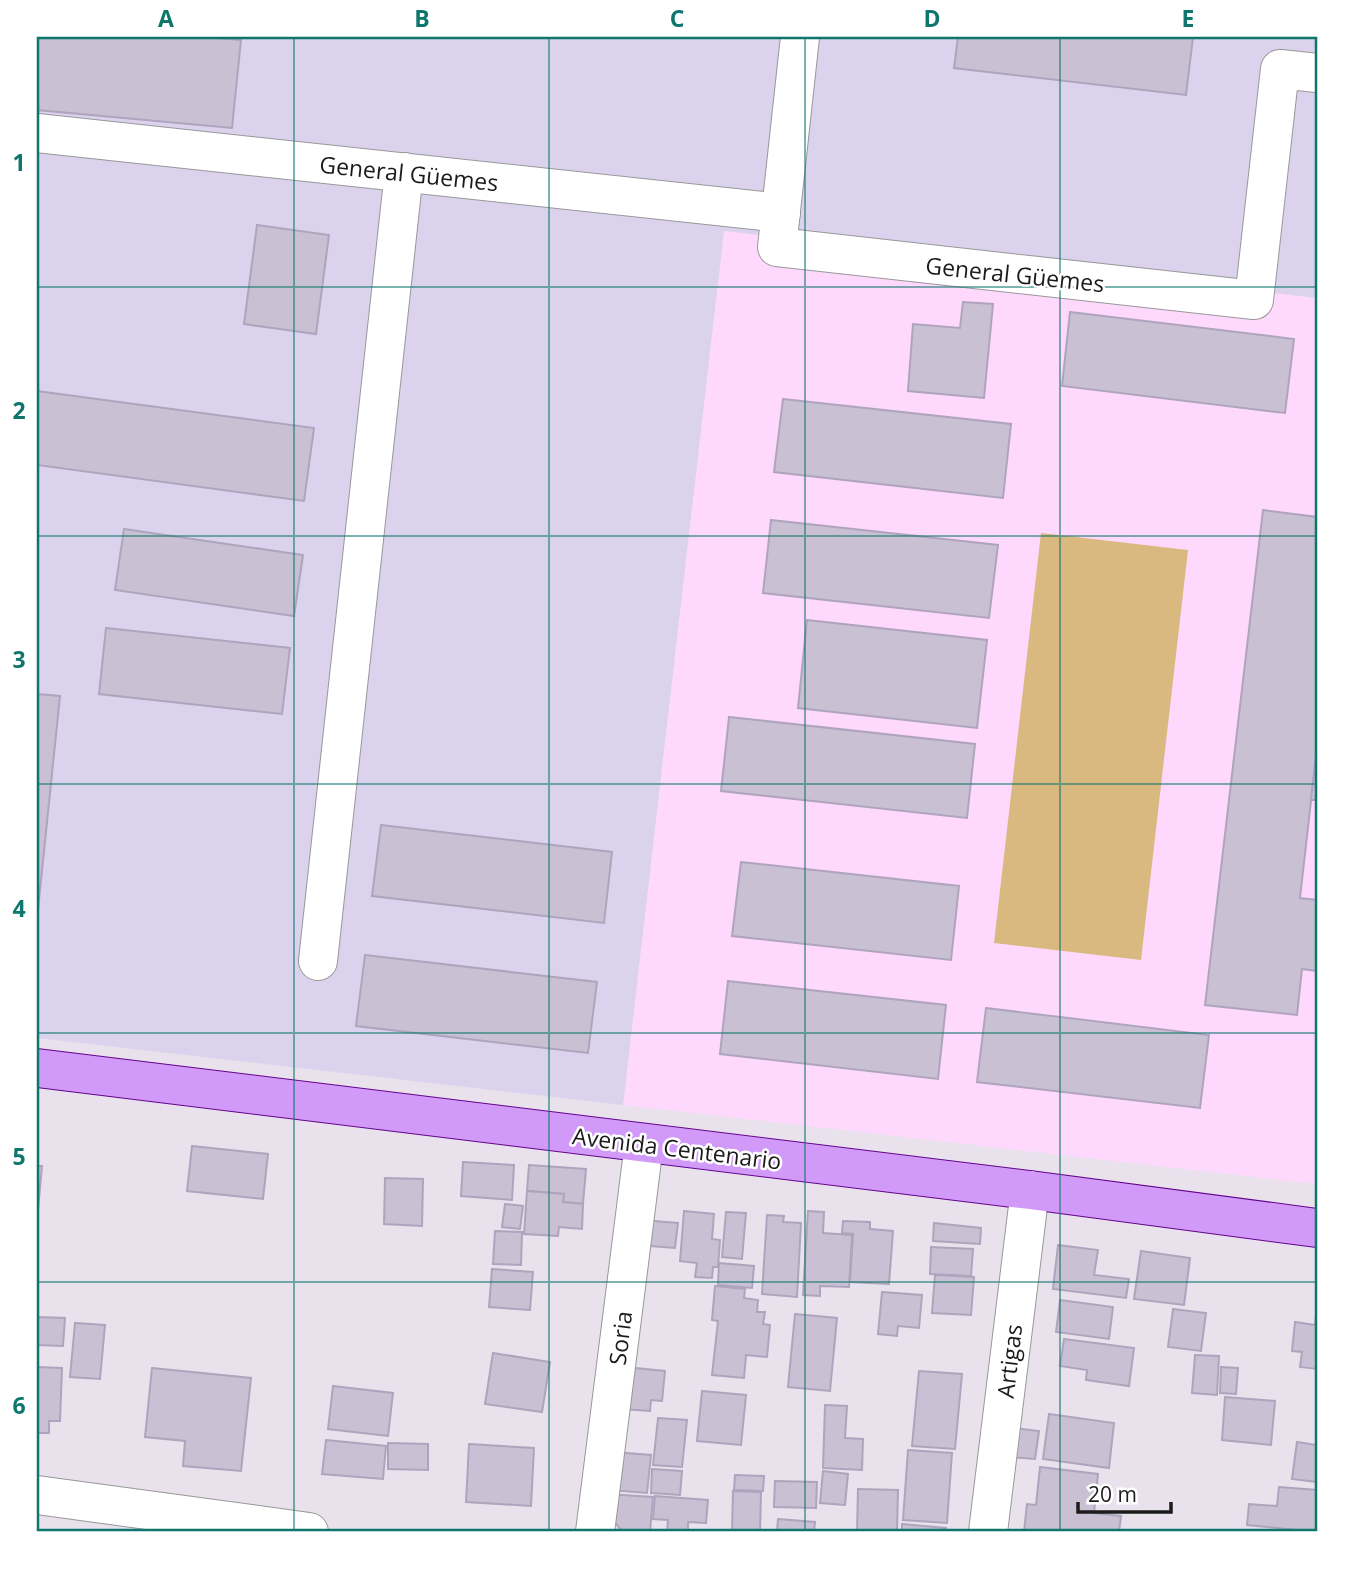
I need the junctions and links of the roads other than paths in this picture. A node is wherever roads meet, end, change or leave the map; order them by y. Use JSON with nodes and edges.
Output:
{"nodes":[{"id":1,"x":800,"y":37,"type":"edge"},
{"id":2,"x":1317,"y":73,"type":"edge"},
{"id":3,"x":37,"y":133,"type":"edge"},
{"id":4,"x":404,"y":172,"type":"junction"},
{"id":5,"x":779,"y":230,"type":"junction"},
{"id":6,"x":318,"y":961,"type":"dead end"},
{"id":7,"x":37,"y":1068,"type":"edge"},
{"id":8,"x":644,"y":1144,"type":"junction"},
{"id":9,"x":1030,"y":1190,"type":"junction"},
{"id":10,"x":1317,"y":1228,"type":"edge"},
{"id":11,"x":37,"y":1495,"type":"edge"},
{"id":12,"x":163,"y":1522,"type":"edge"},
{"id":13,"x":309,"y":1532,"type":"edge"},
{"id":14,"x":595,"y":1532,"type":"edge"},
{"id":15,"x":988,"y":1532,"type":"edge"}],
"edges":[{"from":1,"to":5,"type":"street"},
{"from":2,"to":5,"type":"street","name":"General Güemes"},
{"from":3,"to":4,"type":"street","name":"General Güemes"},
{"from":4,"to":5,"type":"street","name":"General Güemes"},
{"from":4,"to":6,"type":"street"},
{"from":7,"to":8,"type":"main road","name":"Avenida Centenario"},
{"from":8,"to":9,"type":"main road","name":"Avenida Centenario"},
{"from":8,"to":14,"type":"street","name":"Soria"},
{"from":9,"to":10,"type":"main road","name":"Avenida Centenario"},
{"from":9,"to":15,"type":"street","name":"Artigas"},
{"from":11,"to":12,"type":"street"},
{"from":12,"to":13,"type":"street"}]}
